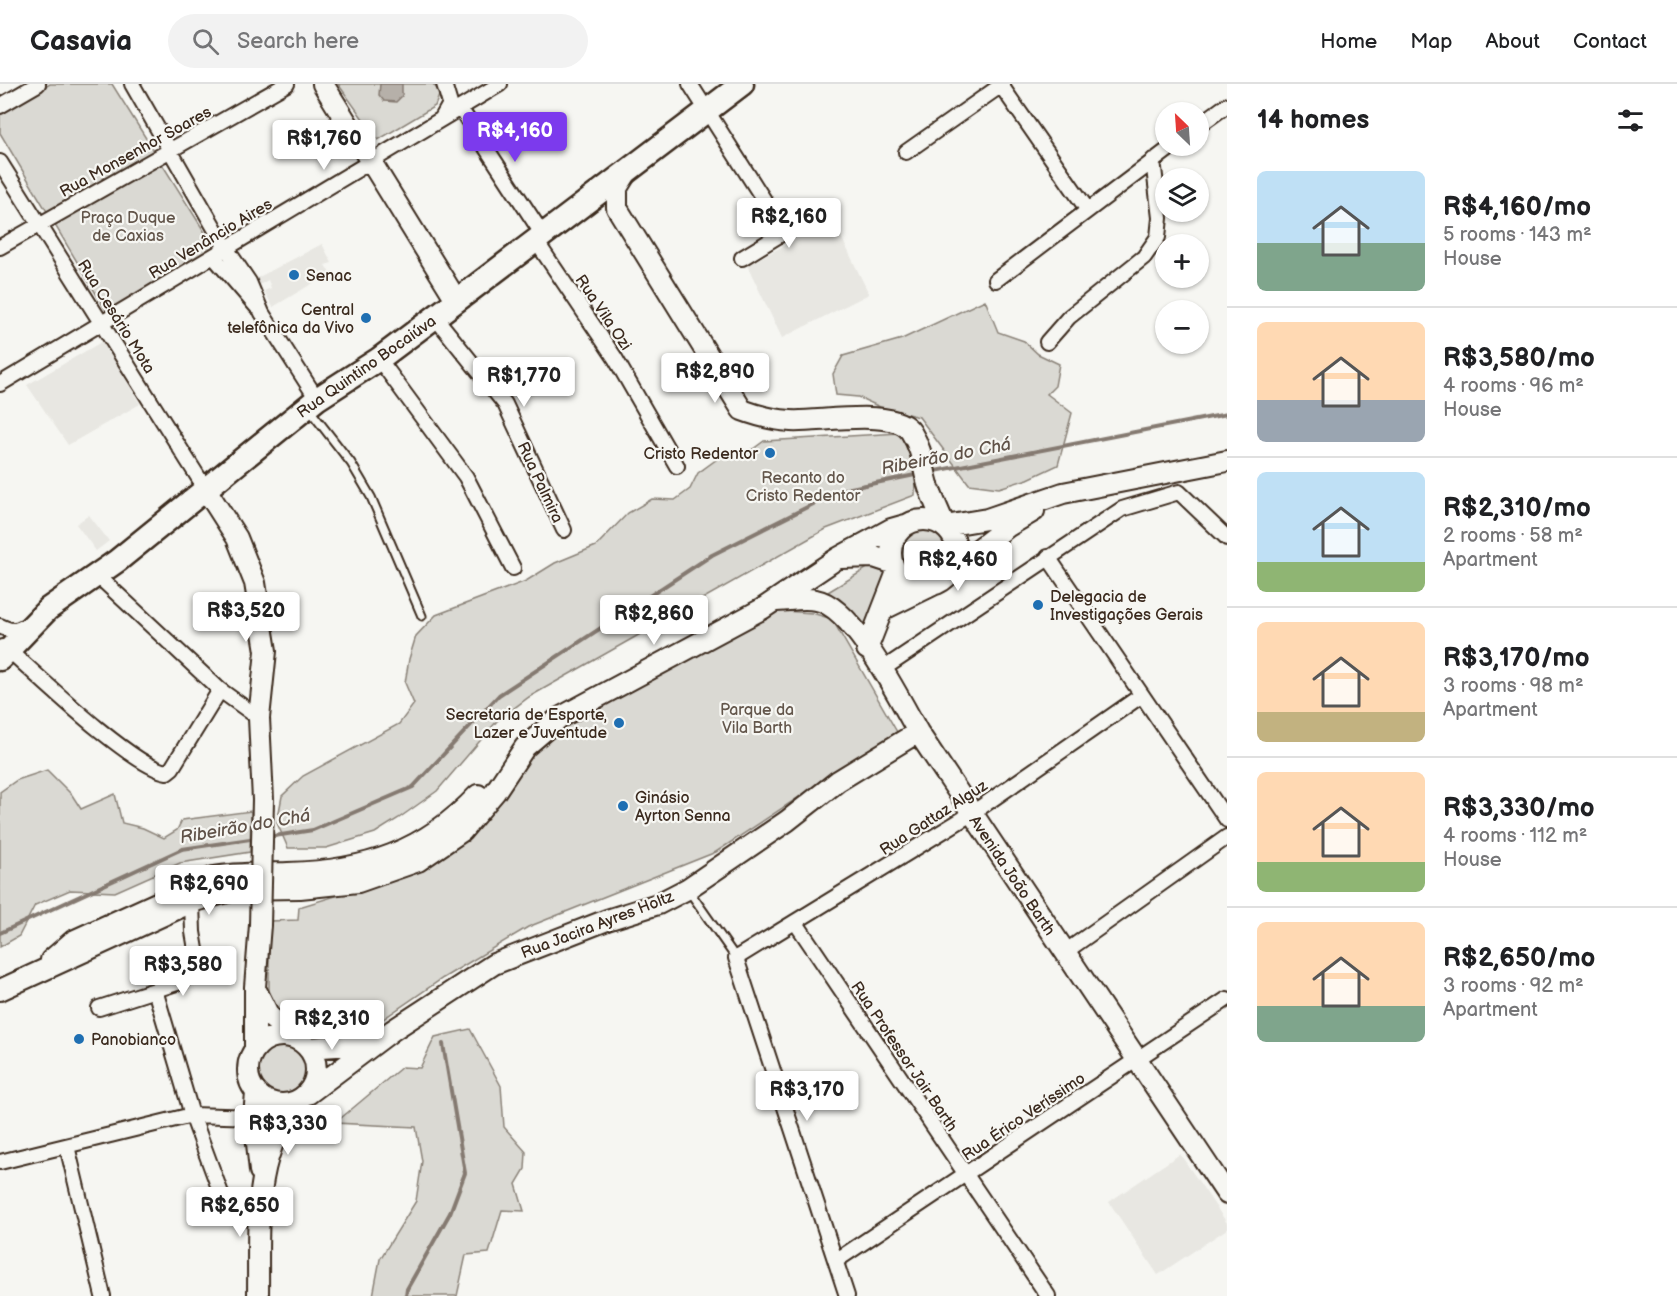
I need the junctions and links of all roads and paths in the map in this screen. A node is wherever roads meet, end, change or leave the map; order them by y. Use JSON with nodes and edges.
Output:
{"nodes":[{"id":1,"x":38,"y":84,"type":"edge"},
{"id":2,"x":132,"y":84,"type":"edge"},
{"id":3,"x":287,"y":84,"type":"edge"},
{"id":4,"x":323,"y":84,"type":"edge"},
{"id":5,"x":500,"y":84,"type":"edge"},
{"id":6,"x":690,"y":84,"type":"edge"},
{"id":7,"x":742,"y":84,"type":"edge"},
{"id":8,"x":1001,"y":85,"type":"edge"},
{"id":9,"x":446,"y":86,"type":"edge"},
{"id":10,"x":1227,"y":105,"type":"edge"},
{"id":11,"x":0,"y":106,"type":"edge"},
{"id":12,"x":460,"y":108,"type":"junction"},
{"id":13,"x":707,"y":111,"type":"junction"},
{"id":14,"x":1209,"y":118,"type":"edge"},
{"id":15,"x":438,"y":121,"type":"junction"},
{"id":16,"x":171,"y":151,"type":"junction"},
{"id":17,"x":906,"y":152,"type":"dead end"},
{"id":18,"x":1159,"y":156,"type":"edge"},
{"id":19,"x":1153,"y":160,"type":"junction"},
{"id":20,"x":371,"y":161,"type":"junction"},
{"id":21,"x":0,"y":162,"type":"edge"},
{"id":22,"x":628,"y":171,"type":"junction"},
{"id":23,"x":590,"y":202,"type":"junction"},
{"id":24,"x":617,"y":208,"type":"junction"},
{"id":25,"x":1087,"y":209,"type":"junction"},
{"id":26,"x":819,"y":211,"type":"dead end"},
{"id":27,"x":39,"y":223,"type":"junction"},
{"id":28,"x":785,"y":233,"type":"junction"},
{"id":29,"x":539,"y":238,"type":"junction"},
{"id":30,"x":0,"y":248,"type":"edge"},
{"id":31,"x":226,"y":248,"type":"junction"},
{"id":32,"x":213,"y":256,"type":"junction"},
{"id":33,"x":741,"y":258,"type":"dead end"},
{"id":34,"x":996,"y":280,"type":"dead end"},
{"id":35,"x":458,"y":301,"type":"junction"},
{"id":36,"x":262,"y":312,"type":"junction"},
{"id":37,"x":435,"y":317,"type":"junction"},
{"id":38,"x":103,"y":322,"type":"junction"},
{"id":39,"x":1047,"y":342,"type":"dead end"},
{"id":40,"x":379,"y":359,"type":"junction"},
{"id":41,"x":0,"y":384,"type":"edge"},
{"id":42,"x":312,"y":403,"type":"junction"},
{"id":43,"x":1227,"y":461,"type":"edge"},
{"id":44,"x":677,"y":466,"type":"dead end"},
{"id":45,"x":928,"y":486,"type":"junction"},
{"id":46,"x":205,"y":488,"type":"junction"},
{"id":47,"x":1063,"y":493,"type":"junction"},
{"id":48,"x":911,"y":523,"type":"junction"},
{"id":49,"x":945,"y":526,"type":"junction"},
{"id":50,"x":564,"y":530,"type":"dead end"},
{"id":51,"x":1227,"y":538,"type":"edge"},
{"id":52,"x":1048,"y":557,"type":"junction"},
{"id":53,"x":838,"y":558,"type":"junction"},
{"id":54,"x":895,"y":567,"type":"junction"},
{"id":55,"x":513,"y":568,"type":"dead end"},
{"id":56,"x":953,"y":569,"type":"junction"},
{"id":57,"x":97,"y":575,"type":"junction"},
{"id":58,"x":933,"y":585,"type":"junction"},
{"id":59,"x":774,"y":601,"type":"junction"},
{"id":60,"x":48,"y":609,"type":"junction"},
{"id":61,"x":884,"y":609,"type":"junction"},
{"id":62,"x":422,"y":616,"type":"dead end"},
{"id":63,"x":0,"y":626,"type":"edge"},
{"id":64,"x":867,"y":649,"type":"junction"},
{"id":65,"x":3,"y":652,"type":"edge"},
{"id":66,"x":883,"y":669,"type":"junction"},
{"id":67,"x":220,"y":690,"type":"junction"},
{"id":68,"x":1142,"y":695,"type":"junction"},
{"id":69,"x":259,"y":718,"type":"junction"},
{"id":70,"x":918,"y":732,"type":"junction"},
{"id":71,"x":508,"y":770,"type":"junction"},
{"id":72,"x":971,"y":814,"type":"junction"},
{"id":73,"x":1227,"y":820,"type":"edge"},
{"id":74,"x":1227,"y":837,"type":"edge"},
{"id":75,"x":687,"y":889,"type":"junction"},
{"id":76,"x":192,"y":903,"type":"junction"},
{"id":77,"x":166,"y":913,"type":"junction"},
{"id":78,"x":796,"y":923,"type":"junction"},
{"id":79,"x":193,"y":932,"type":"junction"},
{"id":80,"x":1065,"y":952,"type":"junction"},
{"id":81,"x":736,"y":958,"type":"junction"},
{"id":82,"x":39,"y":971,"type":"junction"},
{"id":83,"x":255,"y":987,"type":"junction"},
{"id":84,"x":0,"y":990,"type":"edge"},
{"id":85,"x":155,"y":990,"type":"junction"},
{"id":86,"x":1227,"y":999,"type":"edge"},
{"id":87,"x":99,"y":1008,"type":"dead end"},
{"id":88,"x":393,"y":1030,"type":"junction"},
{"id":89,"x":302,"y":1043,"type":"junction"},
{"id":90,"x":255,"y":1049,"type":"junction"},
{"id":91,"x":1136,"y":1059,"type":"junction"},
{"id":92,"x":256,"y":1093,"type":"junction"},
{"id":93,"x":304,"y":1097,"type":"junction"},
{"id":94,"x":192,"y":1115,"type":"junction"},
{"id":95,"x":254,"y":1116,"type":"junction"},
{"id":96,"x":283,"y":1118,"type":"junction"},
{"id":97,"x":67,"y":1146,"type":"junction"},
{"id":98,"x":0,"y":1162,"type":"edge"},
{"id":99,"x":965,"y":1174,"type":"junction"},
{"id":100,"x":262,"y":1182,"type":"junction"},
{"id":101,"x":1227,"y":1194,"type":"edge"},
{"id":102,"x":229,"y":1215,"type":"dead end"},
{"id":103,"x":837,"y":1260,"type":"junction"},
{"id":104,"x":103,"y":1296,"type":"edge"},
{"id":105,"x":258,"y":1296,"type":"edge"},
{"id":106,"x":847,"y":1296,"type":"edge"},
{"id":107,"x":1048,"y":1296,"type":"edge"}],
"edges":[{"from":1,"to":11,"type":"street"},
{"from":2,"to":16,"type":"street"},
{"from":3,"to":16,"type":"street","name":"Rua Monsenhor Soares"},
{"from":4,"to":20,"type":"main road"},
{"from":5,"to":12,"type":"street","name":"Rua Venâncio Aires"},
{"from":6,"to":13,"type":"street"},
{"from":7,"to":13,"type":"main road","name":"Rua Quintino Bocaiúva"},
{"from":8,"to":17,"type":"street"},
{"from":8,"to":25,"type":"street"},
{"from":9,"to":15,"type":"street"},
{"from":10,"to":14,"type":"street"},
{"from":12,"to":15,"type":"street","name":"Rua Venâncio Aires"},
{"from":12,"to":29,"type":"street","name":"Rua Vila Ozi"},
{"from":13,"to":22,"type":"main road","name":"Rua Quintino Bocaiúva"},
{"from":13,"to":28,"type":"street"},
{"from":15,"to":20,"type":"street","name":"Rua Venâncio Aires"},
{"from":16,"to":27,"type":"street","name":"Rua Monsenhor Soares"},
{"from":16,"to":31,"type":"street"},
{"from":18,"to":19,"type":"street"},
{"from":19,"to":25,"type":"street"},
{"from":19,"to":39,"type":"street"},
{"from":20,"to":31,"type":"street","name":"Rua Venâncio Aires"},
{"from":20,"to":35,"type":"main road"},
{"from":21,"to":27,"type":"street","name":"Rua Cesário Mota"},
{"from":22,"to":23,"type":"main road","name":"Rua Quintino Bocaiúva"},
{"from":22,"to":24,"type":"main road"},
{"from":23,"to":24,"type":"main road"},
{"from":23,"to":29,"type":"main road","name":"Rua Quintino Bocaiúva"},
{"from":24,"to":45,"type":"main road"},
{"from":25,"to":34,"type":"street"},
{"from":26,"to":28,"type":"street"},
{"from":27,"to":30,"type":"street","name":"Rua Monsenhor Soares"},
{"from":27,"to":38,"type":"street","name":"Rua Cesário Mota"},
{"from":28,"to":33,"type":"street"},
{"from":29,"to":35,"type":"main road","name":"Rua Quintino Bocaiúva"},
{"from":29,"to":44,"type":"street","name":"Rua Vila Ozi"},
{"from":31,"to":32,"type":"street","name":"Rua Venâncio Aires"},
{"from":31,"to":36,"type":"street"},
{"from":32,"to":36,"type":"street"},
{"from":32,"to":38,"type":"street","name":"Rua Venâncio Aires"},
{"from":35,"to":37,"type":"main road","name":"Rua Quintino Bocaiúva"},
{"from":36,"to":42,"type":"street"},
{"from":37,"to":40,"type":"main road","name":"Rua Quintino Bocaiúva"},
{"from":37,"to":50,"type":"street","name":"Rua Palmira"},
{"from":38,"to":41,"type":"street","name":"Rua Venâncio Aires"},
{"from":38,"to":46,"type":"street","name":"Rua Cesário Mota"},
{"from":40,"to":42,"type":"main road","name":"Rua Quintino Bocaiúva"},
{"from":40,"to":55,"type":"street"},
{"from":42,"to":46,"type":"main road","name":"Rua Quintino Bocaiúva"},
{"from":42,"to":62,"type":"lane"},
{"from":43,"to":47,"type":"main road"},
{"from":45,"to":48,"type":"main road"},
{"from":45,"to":49,"type":"main road"},
{"from":46,"to":57,"type":"main road","name":"Rua Quintino Bocaiúva"},
{"from":46,"to":69,"type":"main road"},
{"from":47,"to":49,"type":"main road"},
{"from":47,"to":56,"type":"main road"},
{"from":48,"to":49,"type":"main road"},
{"from":48,"to":53,"type":"main road"},
{"from":48,"to":54,"type":"main road"},
{"from":49,"to":56,"type":"main road"},
{"from":51,"to":52,"type":"street"},
{"from":52,"to":66,"type":"street"},
{"from":52,"to":68,"type":"street"},
{"from":53,"to":54,"type":"main road"},
{"from":53,"to":59,"type":"main road"},
{"from":54,"to":58,"type":"main road"},
{"from":54,"to":61,"type":"main road"},
{"from":56,"to":58,"type":"main road"},
{"from":57,"to":60,"type":"main road","name":"Rua Quintino Bocaiúva"},
{"from":57,"to":67,"type":"street"},
{"from":58,"to":61,"type":"main road"},
{"from":59,"to":64,"type":"main road","name":"Avenida João Barth"},
{"from":59,"to":71,"type":"main road"},
{"from":60,"to":63,"type":"street"},
{"from":60,"to":65,"type":"main road","name":"Rua Quintino Bocaiúva"},
{"from":61,"to":64,"type":"main road"},
{"from":64,"to":66,"type":"main road","name":"Avenida João Barth"},
{"from":65,"to":67,"type":"street"},
{"from":66,"to":70,"type":"main road","name":"Avenida João Barth"},
{"from":67,"to":69,"type":"street"},
{"from":68,"to":72,"type":"street","name":"Rua Gattaz Alguz"},
{"from":68,"to":73,"type":"street"},
{"from":69,"to":83,"type":"main road","bridge":true},
{"from":70,"to":72,"type":"main road","name":"Avenida João Barth"},
{"from":70,"to":75,"type":"main road","name":"Rua Jacira Ayres Holtz"},
{"from":71,"to":76,"type":"main road"},
{"from":71,"to":82,"type":"main road"},
{"from":72,"to":78,"type":"street","name":"Rua Gattaz Alguz"},
{"from":72,"to":80,"type":"main road","name":"Avenida João Barth"},
{"from":74,"to":80,"type":"street"},
{"from":75,"to":81,"type":"lane"},
{"from":75,"to":88,"type":"main road","name":"Rua Jacira Ayres Holtz"},
{"from":76,"to":77,"type":"main road"},
{"from":76,"to":79,"type":"street"},
{"from":77,"to":79,"type":"street"},
{"from":77,"to":82,"type":"main road"},
{"from":78,"to":81,"type":"street","name":"Rua Gattaz Alguz"},
{"from":78,"to":99,"type":"street","name":"Rua Professor Jair Barth"},
{"from":79,"to":85,"type":"street"},
{"from":80,"to":91,"type":"main road","name":"Avenida João Barth"},
{"from":81,"to":103,"type":"street"},
{"from":82,"to":84,"type":"main road"},
{"from":83,"to":89,"type":"main road"},
{"from":83,"to":90,"type":"main road"},
{"from":85,"to":87,"type":"street"},
{"from":85,"to":94,"type":"street"},
{"from":86,"to":91,"type":"street","name":"Rua Érico Veríssimo"},
{"from":88,"to":89,"type":"main road"},
{"from":88,"to":93,"type":"main road"},
{"from":89,"to":90,"type":"main road"},
{"from":89,"to":93,"type":"main road"},
{"from":90,"to":92,"type":"main road"},
{"from":91,"to":99,"type":"street","name":"Rua Érico Veríssimo"},
{"from":91,"to":101,"type":"main road","name":"Avenida João Barth"},
{"from":92,"to":93,"type":"main road"},
{"from":92,"to":95,"type":"main road"},
{"from":93,"to":96,"type":"main road"},
{"from":94,"to":95,"type":"street"},
{"from":94,"to":97,"type":"street"},
{"from":94,"to":102,"type":"street"},
{"from":95,"to":96,"type":"street"},
{"from":95,"to":100,"type":"main road"},
{"from":96,"to":100,"type":"main road"},
{"from":97,"to":98,"type":"street"},
{"from":97,"to":104,"type":"street"},
{"from":99,"to":103,"type":"street","name":"Rua Érico Veríssimo"},
{"from":99,"to":107,"type":"street","name":"Rua Professor Jair Barth"},
{"from":100,"to":105,"type":"main road"},
{"from":103,"to":106,"type":"street"}]}
